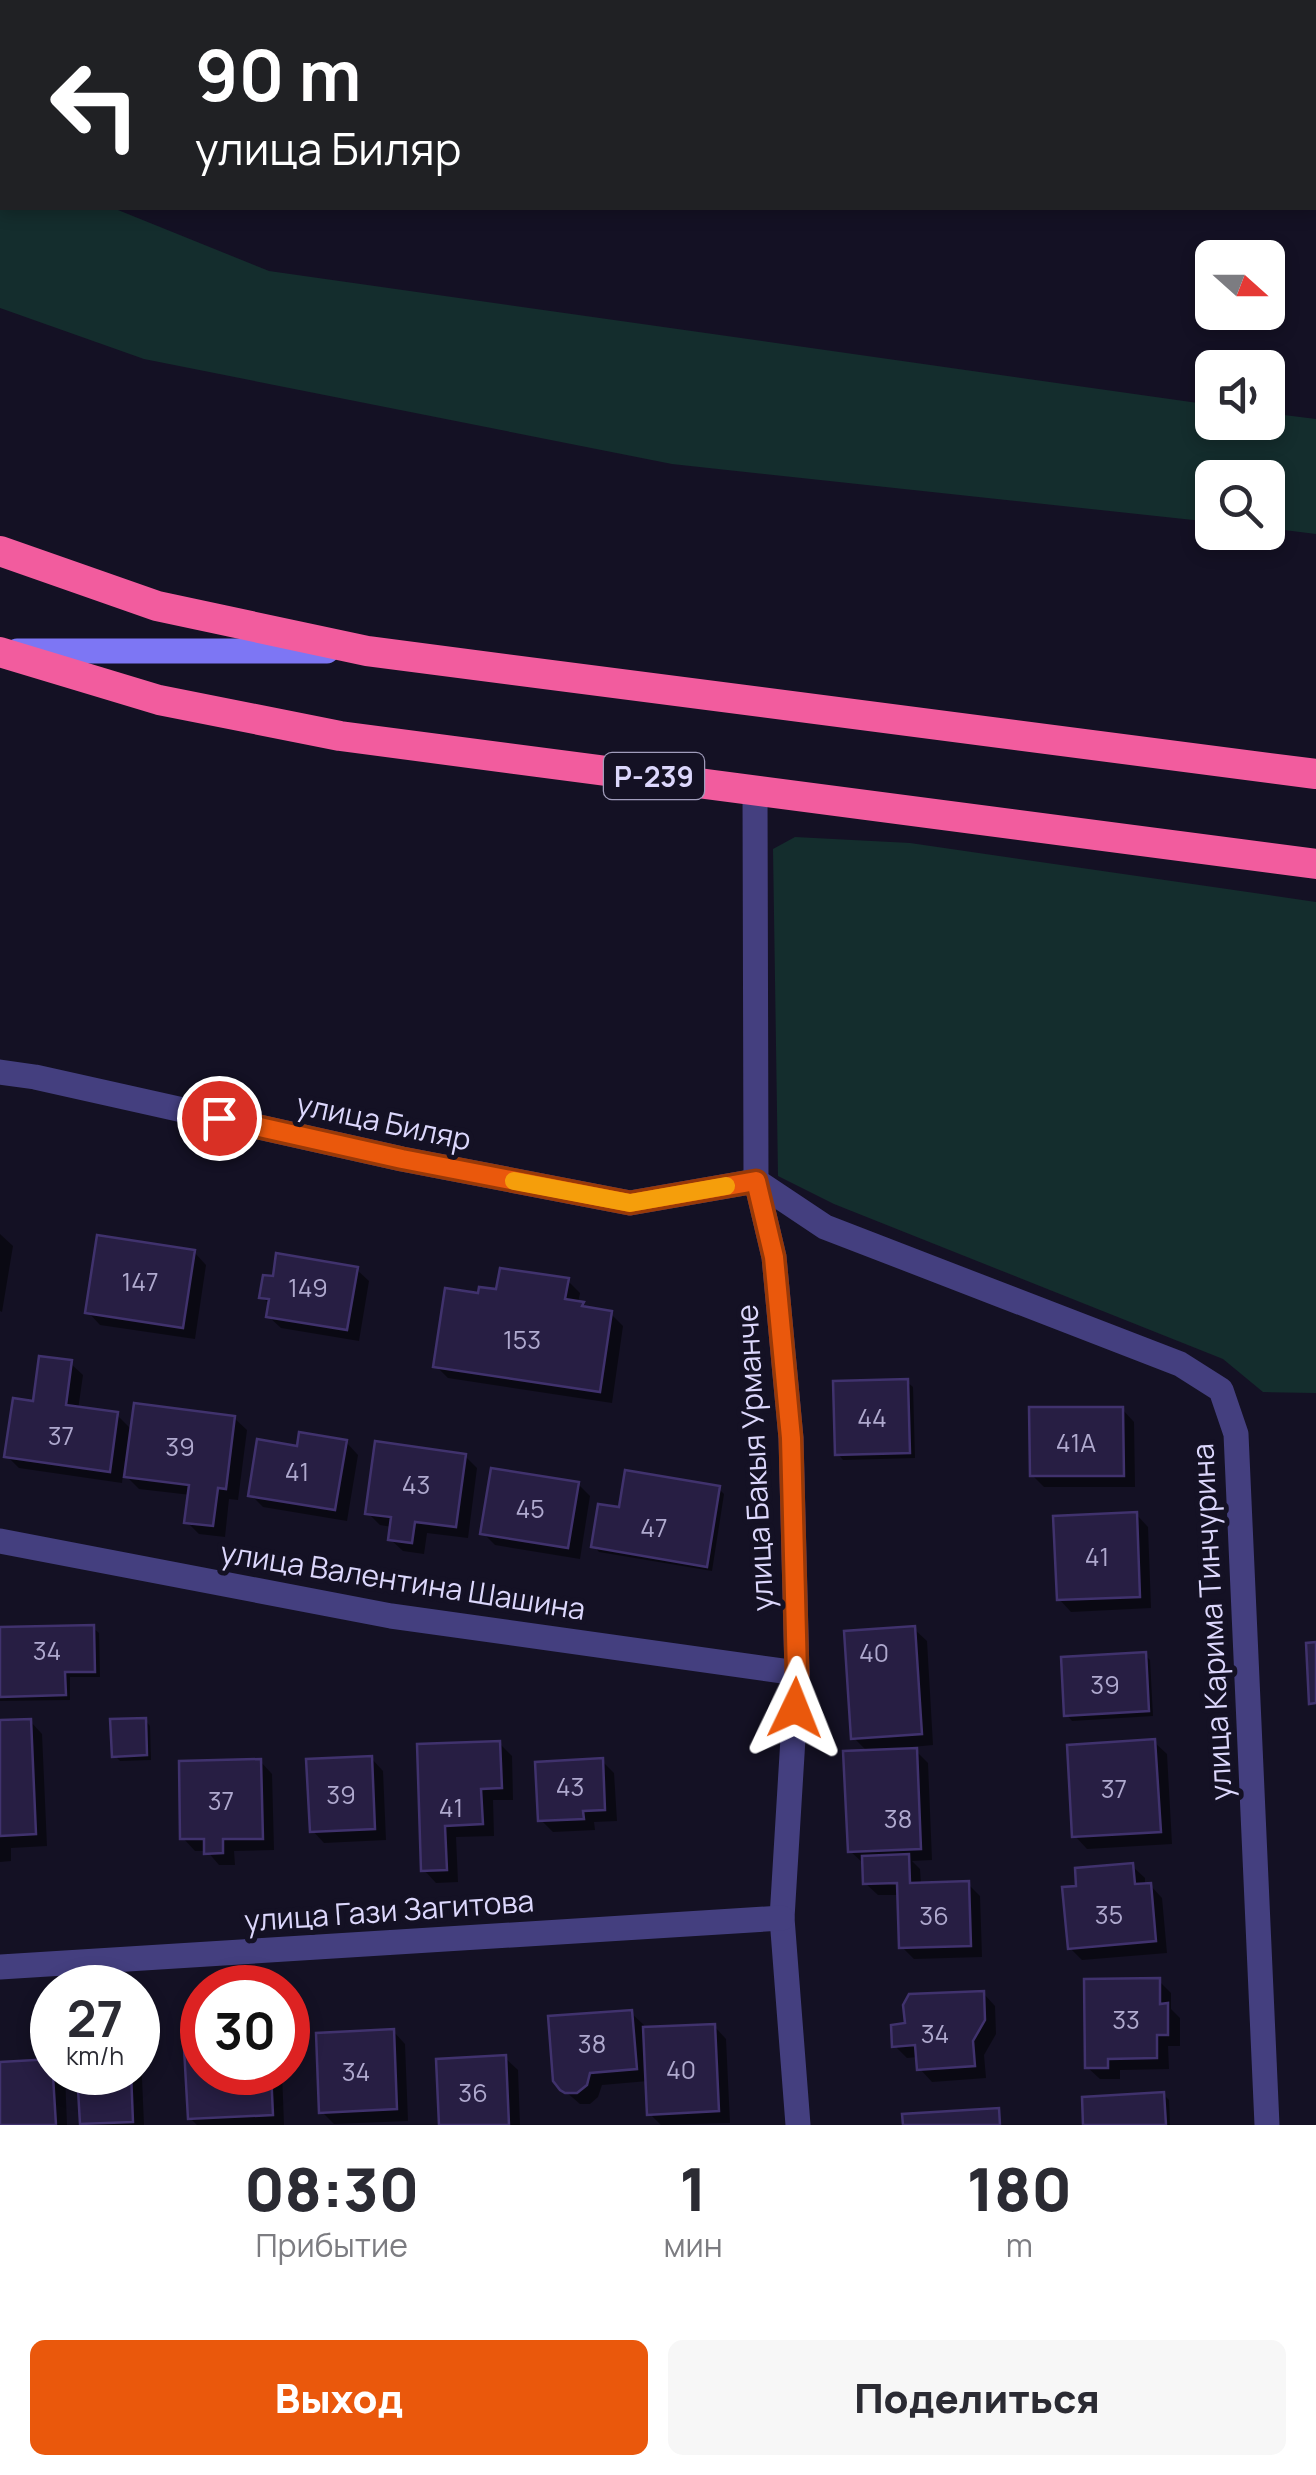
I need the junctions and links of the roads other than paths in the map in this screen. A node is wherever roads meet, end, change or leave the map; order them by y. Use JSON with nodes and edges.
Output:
{"nodes":[{"id":1,"x":0,"y":551,"type":"edge"},
{"id":2,"x":367,"y":651,"type":"junction"},
{"id":3,"x":0,"y":652,"type":"edge"},
{"id":4,"x":1316,"y":774,"type":"edge"},
{"id":5,"x":755,"y":789,"type":"junction"},
{"id":6,"x":1316,"y":864,"type":"edge"},
{"id":7,"x":0,"y":1072,"type":"edge"},
{"id":8,"x":756,"y":1181,"type":"junction"},
{"id":9,"x":0,"y":1541,"type":"edge"},
{"id":10,"x":797,"y":1674,"type":"junction"},
{"id":11,"x":782,"y":1918,"type":"junction"},
{"id":12,"x":0,"y":1967,"type":"edge"},
{"id":13,"x":798,"y":2125,"type":"edge"},
{"id":14,"x":1267,"y":2125,"type":"edge"}],
"edges":[{"from":1,"to":2,"type":"highway"},
{"from":2,"to":3,"type":"main road"},
{"from":2,"to":4,"type":"highway"},
{"from":3,"to":5,"type":"highway","number":"Р-239"},
{"from":5,"to":6,"type":"highway","number":"Р-239"},
{"from":5,"to":8,"type":"street","name":"улица Бакыя Урманче"},
{"from":7,"to":8,"type":"street","name":"улица Биляр"},
{"from":8,"to":10,"type":"street","name":"улица Бакыя Урманче"},
{"from":8,"to":14,"type":"street","name":"улица Карима Тинчурина"},
{"from":9,"to":10,"type":"street","name":"улица Валентина Шашина"},
{"from":10,"to":11,"type":"street","name":"улица Бакыя Урманче"},
{"from":11,"to":12,"type":"street","name":"улица Гази Загитова"},
{"from":11,"to":13,"type":"street","name":"улица Бакыя Урманче"}]}
